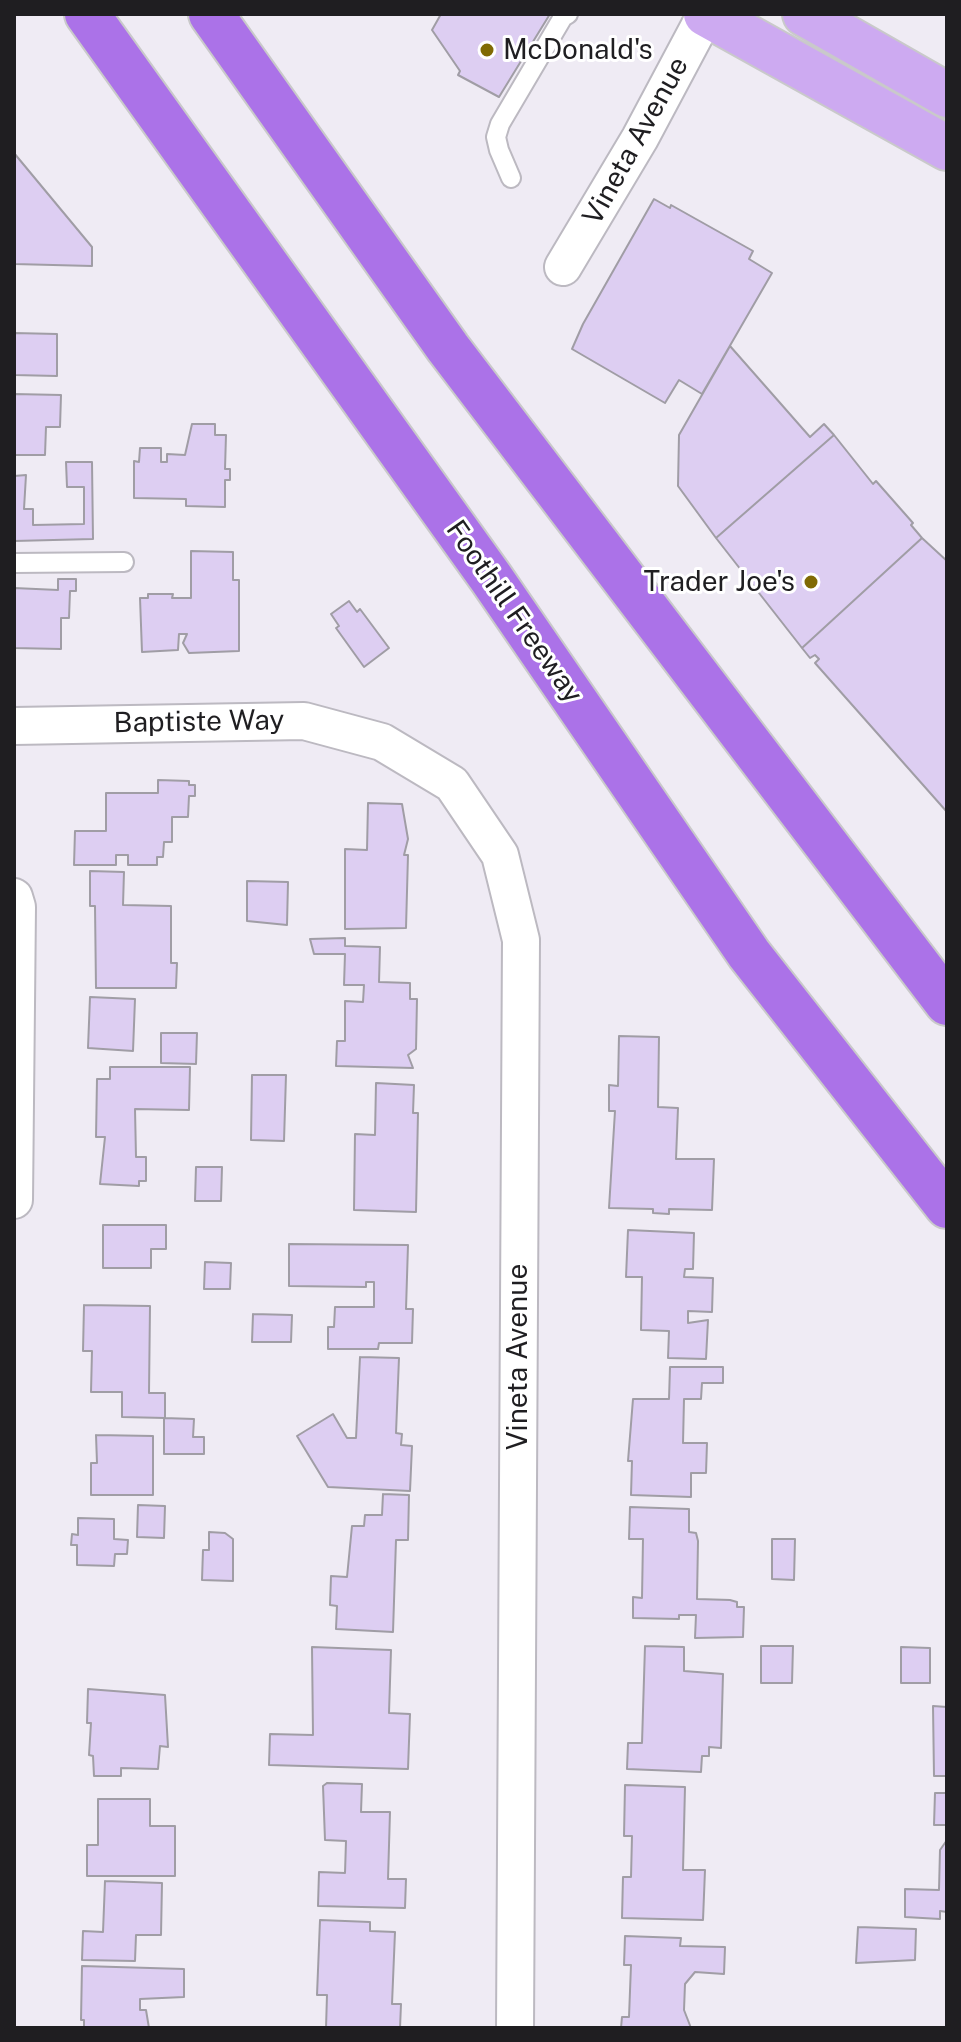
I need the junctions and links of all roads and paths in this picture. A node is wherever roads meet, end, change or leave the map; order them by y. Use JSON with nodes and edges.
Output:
{"nodes":[{"id":1,"x":87,"y":14,"type":"edge"},
{"id":2,"x":211,"y":14,"type":"edge"},
{"id":3,"x":568,"y":14,"type":"edge"},
{"id":4,"x":706,"y":14,"type":"edge"},
{"id":5,"x":805,"y":14,"type":"edge"},
{"id":6,"x":947,"y":95,"type":"edge"},
{"id":7,"x":947,"y":148,"type":"edge"},
{"id":8,"x":511,"y":178,"type":"dead end"},
{"id":9,"x":563,"y":267,"type":"dead end"},
{"id":10,"x":124,"y":562,"type":"dead end"},
{"id":11,"x":14,"y":563,"type":"edge"},
{"id":12,"x":14,"y":726,"type":"edge"},
{"id":13,"x":382,"y":742,"type":"joint"},
{"id":14,"x":14,"y":897,"type":"edge"},
{"id":15,"x":947,"y":1003,"type":"edge"},
{"id":16,"x":14,"y":1200,"type":"edge"},
{"id":17,"x":947,"y":1206,"type":"edge"},
{"id":18,"x":515,"y":2028,"type":"edge"}],
"edges":[{"from":1,"to":17,"type":"highway","name":"Foothill Freeway"},
{"from":2,"to":15,"type":"highway"},
{"from":3,"to":8,"type":"lane"},
{"from":4,"to":7,"type":"main road"},
{"from":4,"to":9,"type":"street","name":"Vineta Avenue"},
{"from":5,"to":6,"type":"main road"},
{"from":10,"to":11,"type":"lane"},
{"from":12,"to":13,"type":"street","name":"Baptiste Way"},
{"from":13,"to":18,"type":"street","name":"Vineta Avenue"},
{"from":14,"to":16,"type":"street"}]}
